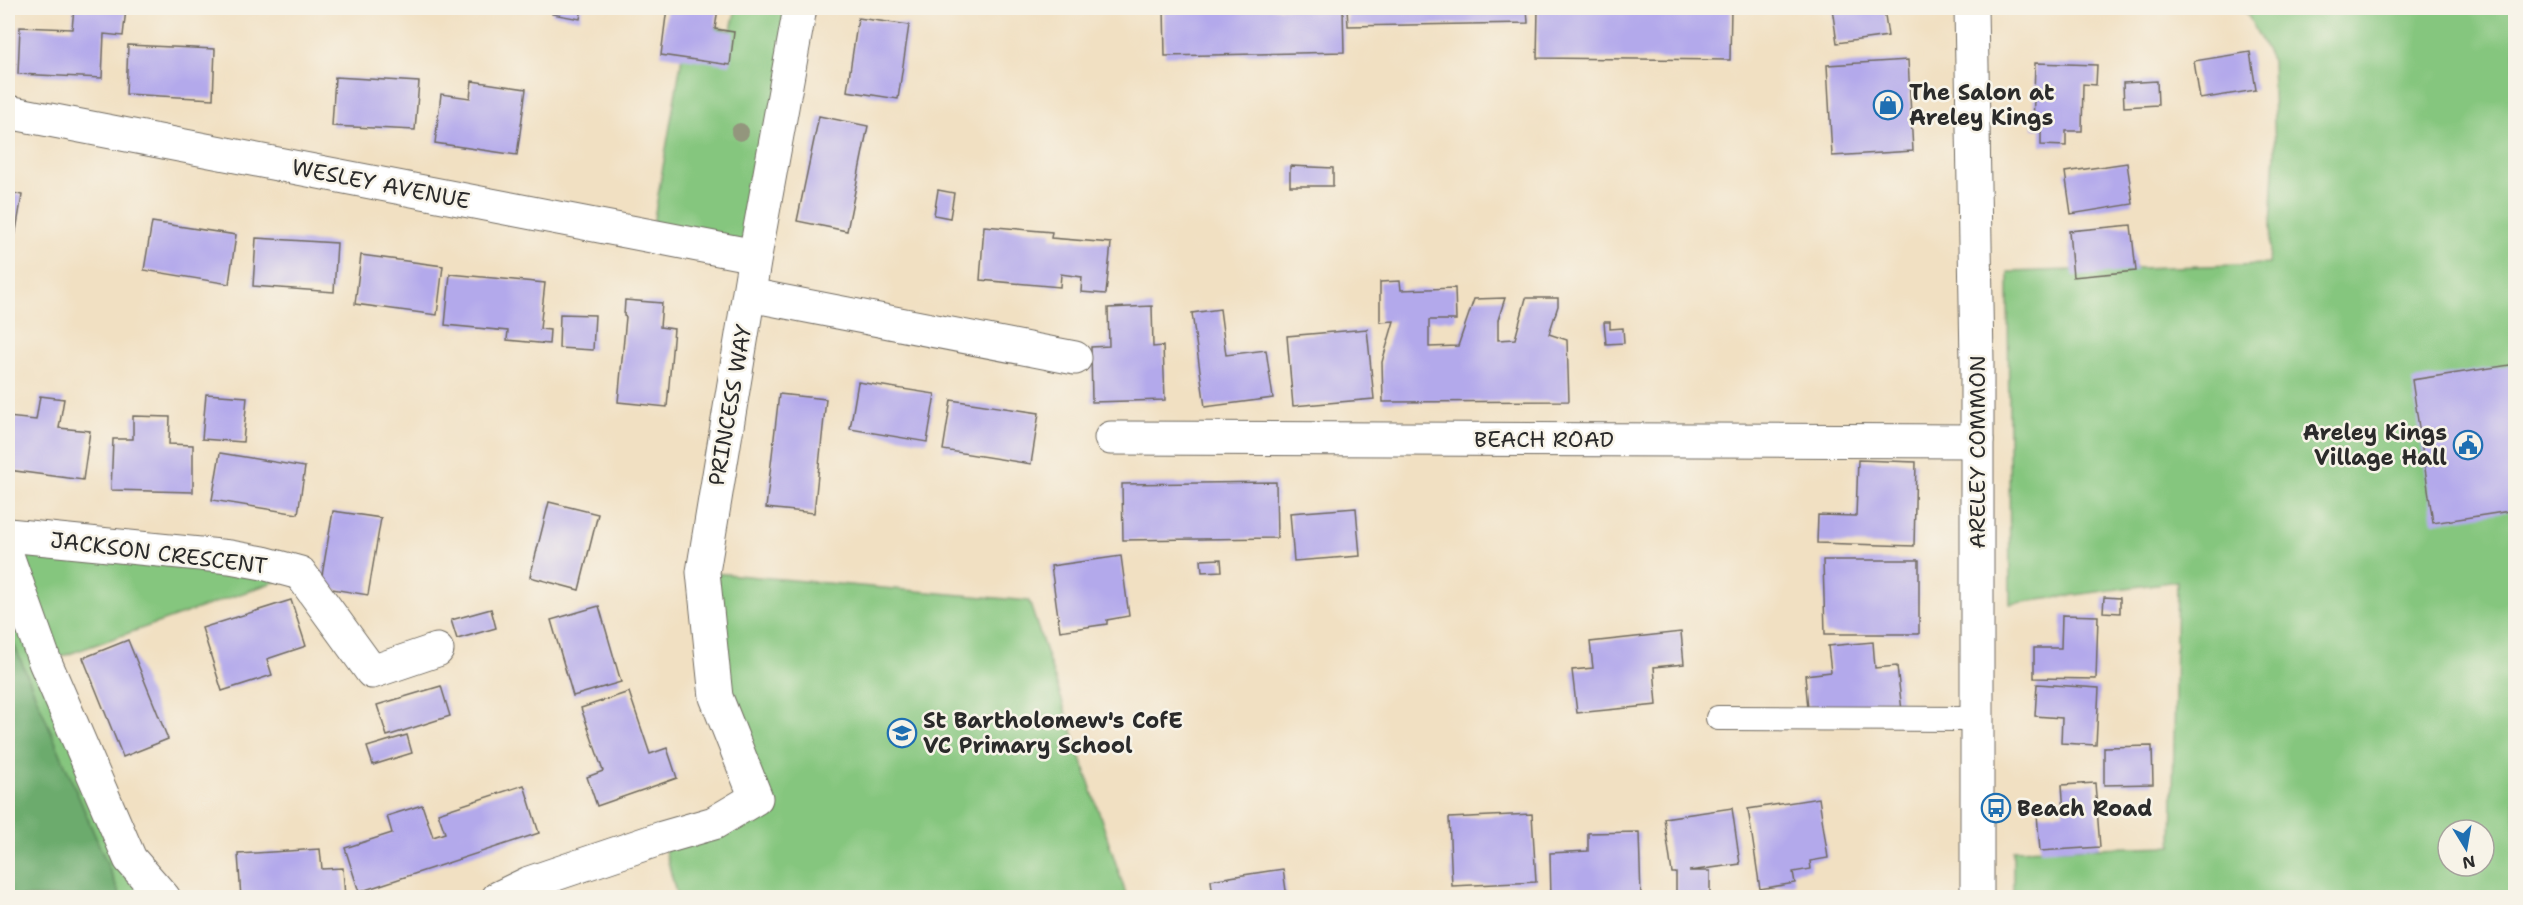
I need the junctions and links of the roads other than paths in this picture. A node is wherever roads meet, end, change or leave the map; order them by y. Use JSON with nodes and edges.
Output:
{"nodes":[{"id":1,"x":800,"y":8,"type":"edge"},
{"id":2,"x":1971,"y":8,"type":"edge"},
{"id":3,"x":8,"y":112,"type":"edge"},
{"id":4,"x":755,"y":256,"type":"junction"},
{"id":5,"x":750,"y":295,"type":"junction"},
{"id":6,"x":1075,"y":358,"type":"dead end"},
{"id":7,"x":1111,"y":438,"type":"dead end"},
{"id":8,"x":1977,"y":441,"type":"junction"},
{"id":9,"x":8,"y":535,"type":"edge"},
{"id":10,"x":8,"y":558,"type":"edge"},
{"id":11,"x":437,"y":650,"type":"dead end"},
{"id":12,"x":1718,"y":718,"type":"dead end"},
{"id":13,"x":1977,"y":719,"type":"junction"},
{"id":14,"x":164,"y":897,"type":"edge"},
{"id":15,"x":498,"y":897,"type":"edge"},
{"id":16,"x":1977,"y":897,"type":"edge"}],
"edges":[{"from":1,"to":4,"type":"street","name":"PRINCESS WAY"},
{"from":2,"to":8,"type":"street","name":"ARELEY COMMON"},
{"from":3,"to":4,"type":"street","name":"WESLEY AVENUE"},
{"from":4,"to":5,"type":"street","name":"PRINCESS WAY"},
{"from":5,"to":6,"type":"street"},
{"from":5,"to":15,"type":"street","name":"PRINCESS WAY"},
{"from":7,"to":8,"type":"street","name":"BEACH ROAD"},
{"from":8,"to":13,"type":"street","name":"ARELEY COMMON"},
{"from":9,"to":11,"type":"street","name":"JACKSON CRESCENT"},
{"from":10,"to":14,"type":"street"},
{"from":12,"to":13,"type":"lane"},
{"from":13,"to":16,"type":"street","name":"ARELEY COMMON"}]}
